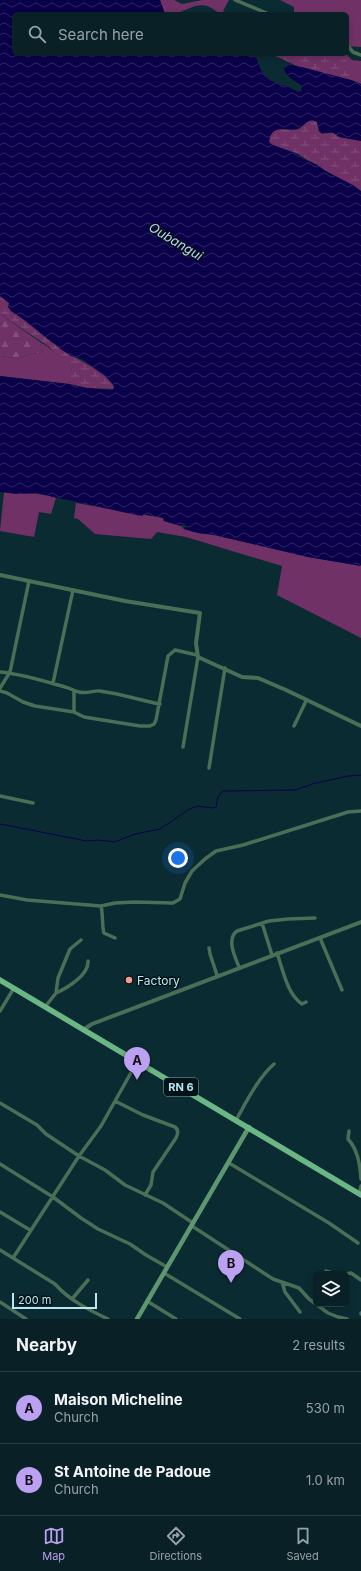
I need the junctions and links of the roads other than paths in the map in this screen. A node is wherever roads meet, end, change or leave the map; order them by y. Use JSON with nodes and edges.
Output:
{"nodes":[{"id":1,"x":236,"y":0,"type":"edge"},
{"id":2,"x":264,"y":12,"type":"edge"},
{"id":3,"x":349,"y":47,"type":"edge"},
{"id":4,"x":361,"y":54,"type":"edge"},
{"id":5,"x":0,"y":575,"type":"edge"},
{"id":6,"x":29,"y":581,"type":"junction"},
{"id":7,"x":73,"y":590,"type":"junction"},
{"id":8,"x":198,"y":656,"type":"junction"},
{"id":9,"x":225,"y":668,"type":"junction"},
{"id":10,"x":0,"y":672,"type":"edge"},
{"id":11,"x":10,"y":672,"type":"junction"},
{"id":12,"x":53,"y":683,"type":"junction"},
{"id":13,"x":0,"y":690,"type":"edge"},
{"id":14,"x":74,"y":691,"type":"junction"},
{"id":15,"x":306,"y":701,"type":"junction"},
{"id":16,"x":160,"y":704,"type":"junction"},
{"id":17,"x":74,"y":712,"type":"junction"},
{"id":18,"x":294,"y":726,"type":"dead end"},
{"id":19,"x":361,"y":726,"type":"edge"},
{"id":20,"x":183,"y":747,"type":"dead end"},
{"id":21,"x":210,"y":768,"type":"dead end"},
{"id":22,"x":0,"y":796,"type":"edge"},
{"id":23,"x":33,"y":803,"type":"dead end"},
{"id":24,"x":361,"y":811,"type":"edge"},
{"id":25,"x":0,"y":896,"type":"edge"},
{"id":26,"x":101,"y":906,"type":"junction"},
{"id":27,"x":315,"y":918,"type":"dead end"},
{"id":28,"x":361,"y":922,"type":"edge"},
{"id":29,"x":262,"y":923,"type":"junction"},
{"id":30,"x":115,"y":938,"type":"dead end"},
{"id":31,"x":320,"y":938,"type":"junction"},
{"id":32,"x":81,"y":940,"type":"dead end"},
{"id":33,"x":209,"y":948,"type":"dead end"},
{"id":34,"x":275,"y":954,"type":"junction"},
{"id":35,"x":88,"y":961,"type":"dead end"},
{"id":36,"x":239,"y":967,"type":"junction"},
{"id":37,"x":217,"y":975,"type":"junction"},
{"id":38,"x":0,"y":980,"type":"edge"},
{"id":39,"x":14,"y":988,"type":"junction"},
{"id":40,"x":342,"y":990,"type":"dead end"},
{"id":41,"x":56,"y":994,"type":"junction"},
{"id":42,"x":306,"y":1002,"type":"dead end"},
{"id":43,"x":45,"y":1007,"type":"junction"},
{"id":44,"x":0,"y":1011,"type":"edge"},
{"id":45,"x":83,"y":1030,"type":"junction"},
{"id":46,"x":137,"y":1062,"type":"junction"},
{"id":47,"x":274,"y":1064,"type":"dead end"},
{"id":48,"x":115,"y":1101,"type":"junction"},
{"id":49,"x":0,"y":1103,"type":"edge"},
{"id":50,"x":236,"y":1120,"type":"junction"},
{"id":51,"x":249,"y":1127,"type":"junction"},
{"id":52,"x":348,"y":1131,"type":"dead end"},
{"id":53,"x":79,"y":1156,"type":"junction"},
{"id":54,"x":229,"y":1163,"type":"junction"},
{"id":55,"x":0,"y":1164,"type":"edge"},
{"id":56,"x":361,"y":1180,"type":"edge"},
{"id":57,"x":361,"y":1186,"type":"edge"},
{"id":58,"x":145,"y":1194,"type":"junction"},
{"id":59,"x":360,"y":1194,"type":"edge"},
{"id":60,"x":53,"y":1197,"type":"junction"},
{"id":61,"x":0,"y":1212,"type":"edge"},
{"id":62,"x":192,"y":1225,"type":"junction"},
{"id":63,"x":30,"y":1230,"type":"junction"},
{"id":64,"x":358,"y":1243,"type":"dead end"},
{"id":65,"x":0,"y":1250,"type":"edge"},
{"id":66,"x":13,"y":1258,"type":"junction"},
{"id":67,"x":167,"y":1267,"type":"junction"},
{"id":68,"x":164,"y":1273,"type":"junction"},
{"id":69,"x":349,"y":1273,"type":"edge"},
{"id":70,"x":88,"y":1280,"type":"dead end"},
{"id":71,"x":361,"y":1280,"type":"edge"},
{"id":72,"x":282,"y":1282,"type":"junction"},
{"id":73,"x":72,"y":1299,"type":"junction"},
{"id":74,"x":147,"y":1301,"type":"junction"},
{"id":75,"x":0,"y":1302,"type":"edge"},
{"id":76,"x":300,"y":1312,"type":"dead end"},
{"id":77,"x":238,"y":1318,"type":"edge"},
{"id":78,"x":26,"y":1319,"type":"edge"},
{"id":79,"x":108,"y":1319,"type":"edge"},
{"id":80,"x":137,"y":1319,"type":"edge"},
{"id":81,"x":176,"y":1319,"type":"edge"},
{"id":82,"x":347,"y":1319,"type":"edge"}],
"edges":[{"from":1,"to":2,"type":"street"},
{"from":3,"to":4,"type":"street"},
{"from":5,"to":6,"type":"street"},
{"from":6,"to":7,"type":"street"},
{"from":6,"to":11,"type":"street"},
{"from":7,"to":8,"type":"street"},
{"from":7,"to":12,"type":"street"},
{"from":8,"to":9,"type":"street"},
{"from":8,"to":16,"type":"street"},
{"from":8,"to":20,"type":"street"},
{"from":9,"to":15,"type":"street"},
{"from":9,"to":21,"type":"street"},
{"from":10,"to":11,"type":"street"},
{"from":11,"to":12,"type":"street"},
{"from":11,"to":13,"type":"street"},
{"from":12,"to":14,"type":"street"},
{"from":13,"to":17,"type":"street"},
{"from":14,"to":16,"type":"street"},
{"from":14,"to":17,"type":"street"},
{"from":15,"to":18,"type":"street"},
{"from":15,"to":19,"type":"street"},
{"from":16,"to":17,"type":"street"},
{"from":22,"to":23,"type":"street"},
{"from":24,"to":26,"type":"street"},
{"from":25,"to":26,"type":"street"},
{"from":26,"to":30,"type":"street"},
{"from":27,"to":29,"type":"street"},
{"from":28,"to":31,"type":"street"},
{"from":29,"to":34,"type":"street"},
{"from":29,"to":36,"type":"street"},
{"from":31,"to":34,"type":"street"},
{"from":31,"to":40,"type":"street"},
{"from":32,"to":41,"type":"street"},
{"from":33,"to":37,"type":"street"},
{"from":34,"to":36,"type":"street"},
{"from":34,"to":42,"type":"street"},
{"from":35,"to":41,"type":"street"},
{"from":36,"to":37,"type":"street"},
{"from":37,"to":45,"type":"street"},
{"from":38,"to":39,"type":"main road","number":"RN 6"},
{"from":39,"to":43,"type":"main road","number":"RN 6"},
{"from":39,"to":44,"type":"street"},
{"from":41,"to":43,"type":"street"},
{"from":43,"to":45,"type":"main road","number":"RN 6"},
{"from":45,"to":46,"type":"main road","number":"RN 6"},
{"from":46,"to":48,"type":"street"},
{"from":46,"to":50,"type":"main road","number":"RN 6"},
{"from":47,"to":50,"type":"street"},
{"from":48,"to":53,"type":"street"},
{"from":48,"to":58,"type":"street"},
{"from":49,"to":53,"type":"street"},
{"from":50,"to":51,"type":"main road","number":"RN 6"},
{"from":51,"to":54,"type":"main road"},
{"from":51,"to":59,"type":"main road","number":"RN 6"},
{"from":52,"to":56,"type":"street"},
{"from":53,"to":58,"type":"street"},
{"from":53,"to":60,"type":"street"},
{"from":54,"to":62,"type":"main road"},
{"from":54,"to":64,"type":"street"},
{"from":55,"to":60,"type":"street"},
{"from":57,"to":59,"type":"street"},
{"from":58,"to":62,"type":"street"},
{"from":60,"to":63,"type":"street"},
{"from":60,"to":67,"type":"street"},
{"from":61,"to":63,"type":"street"},
{"from":62,"to":67,"type":"main road"},
{"from":62,"to":72,"type":"street"},
{"from":63,"to":66,"type":"street"},
{"from":65,"to":66,"type":"street"},
{"from":66,"to":73,"type":"street"},
{"from":67,"to":68,"type":"main road"},
{"from":68,"to":74,"type":"main road"},
{"from":68,"to":77,"type":"street"},
{"from":69,"to":71,"type":"street"},
{"from":70,"to":73,"type":"street"},
{"from":72,"to":76,"type":"street"},
{"from":72,"to":82,"type":"street"},
{"from":73,"to":79,"type":"street"},
{"from":74,"to":80,"type":"main road"},
{"from":74,"to":81,"type":"street"},
{"from":75,"to":78,"type":"street"}]}
